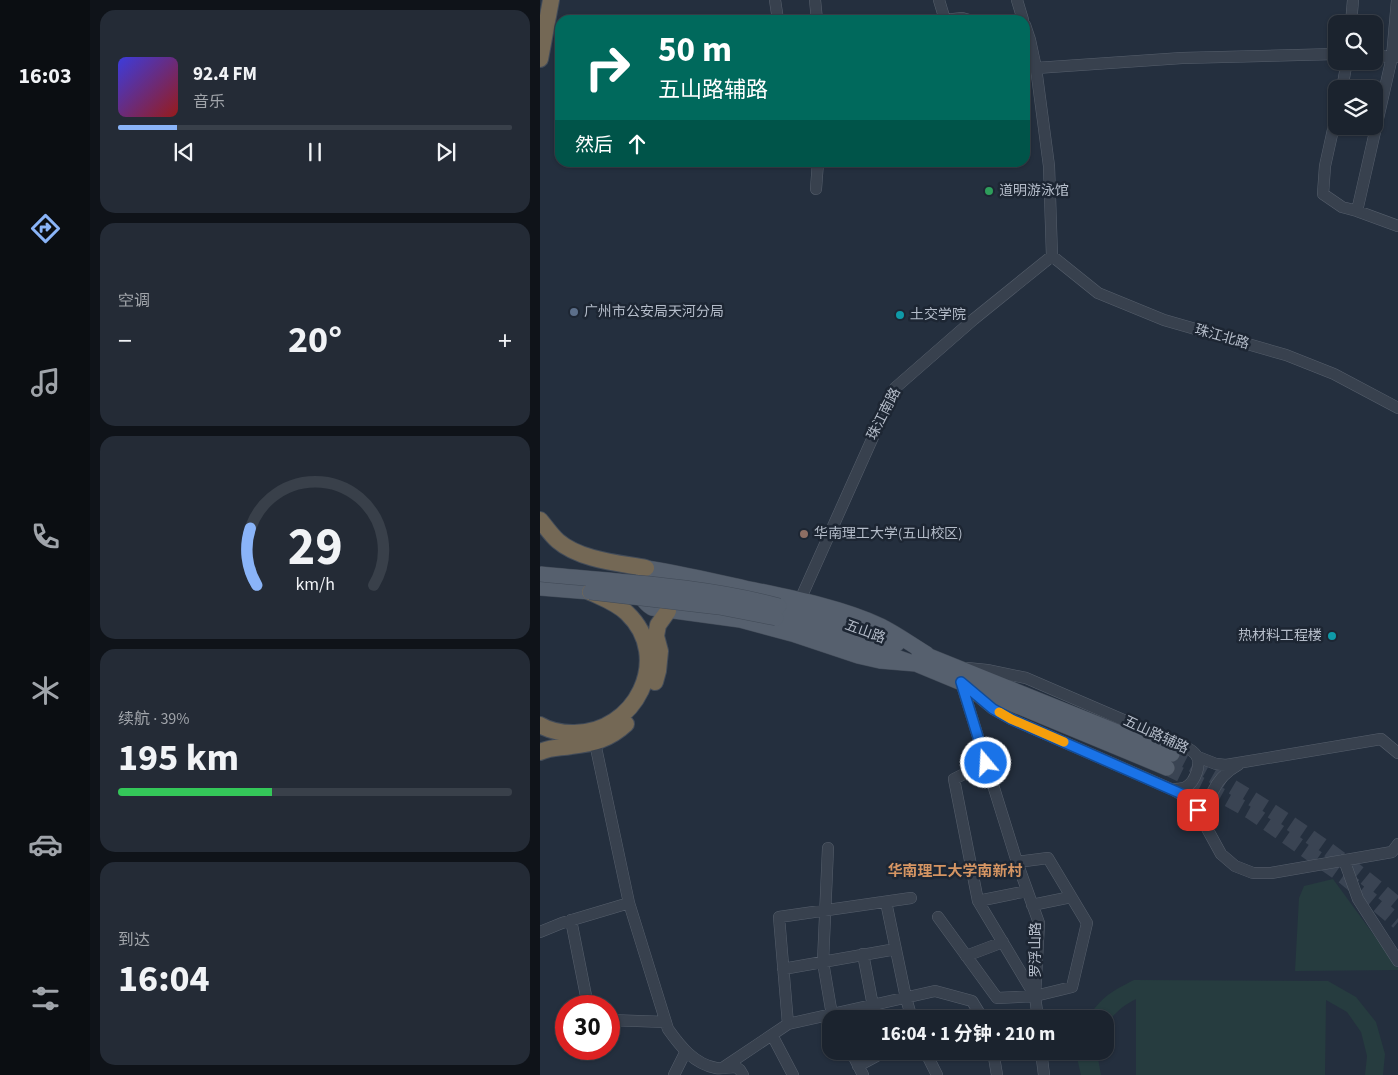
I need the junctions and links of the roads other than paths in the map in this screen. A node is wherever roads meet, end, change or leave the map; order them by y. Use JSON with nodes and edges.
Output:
{"nodes":[{"id":1,"x":551,"y":0,"type":"edge"},
{"id":2,"x":775,"y":0,"type":"edge"},
{"id":3,"x":815,"y":0,"type":"edge"},
{"id":4,"x":939,"y":0,"type":"edge"},
{"id":5,"x":1017,"y":0,"type":"edge"},
{"id":6,"x":1353,"y":0,"type":"edge"},
{"id":7,"x":1397,"y":0,"type":"edge"},
{"id":8,"x":777,"y":15,"type":"edge"},
{"id":9,"x":816,"y":15,"type":"edge"},
{"id":10,"x":944,"y":15,"type":"edge"},
{"id":11,"x":1022,"y":15,"type":"edge"},
{"id":12,"x":1352,"y":15,"type":"edge"},
{"id":13,"x":1030,"y":47,"type":"edge"},
{"id":14,"x":1328,"y":54,"type":"edge"},
{"id":15,"x":1395,"y":57,"type":"edge"},
{"id":16,"x":540,"y":59,"type":"edge"},
{"id":17,"x":1036,"y":68,"type":"junction"},
{"id":18,"x":1332,"y":135,"type":"edge"},
{"id":19,"x":818,"y":167,"type":"edge"},
{"id":20,"x":816,"y":189,"type":"dead end"},
{"id":21,"x":1357,"y":211,"type":"junction"},
{"id":22,"x":1398,"y":226,"type":"edge"},
{"id":23,"x":1052,"y":256,"type":"junction"},
{"id":24,"x":1398,"y":408,"type":"edge"},
{"id":25,"x":540,"y":520,"type":"edge"},
{"id":26,"x":646,"y":568,"type":"junction"},
{"id":27,"x":540,"y":574,"type":"edge"},
{"id":28,"x":540,"y":588,"type":"edge"},
{"id":29,"x":590,"y":592,"type":"junction"},
{"id":30,"x":800,"y":600,"type":"junction"},
{"id":31,"x":668,"y":611,"type":"junction"},
{"id":32,"x":778,"y":612,"type":"junction"},
{"id":33,"x":922,"y":659,"type":"junction"},
{"id":34,"x":957,"y":666,"type":"junction"},
{"id":35,"x":961,"y":682,"type":"junction"},
{"id":36,"x":540,"y":725,"type":"edge"},
{"id":37,"x":595,"y":743,"type":"junction"},
{"id":38,"x":543,"y":748,"type":"edge"},
{"id":39,"x":1398,"y":753,"type":"edge"},
{"id":40,"x":1198,"y":756,"type":"junction"},
{"id":41,"x":1245,"y":761,"type":"junction"},
{"id":42,"x":986,"y":763,"type":"junction"},
{"id":43,"x":1170,"y":789,"type":"junction"},
{"id":44,"x":1211,"y":838,"type":"junction"},
{"id":45,"x":1398,"y":844,"type":"edge"},
{"id":46,"x":828,"y":848,"type":"dead end"},
{"id":47,"x":1344,"y":860,"type":"junction"},
{"id":48,"x":1017,"y":862,"type":"junction"},
{"id":49,"x":1027,"y":891,"type":"junction"},
{"id":50,"x":1071,"y":897,"type":"junction"},
{"id":51,"x":911,"y":898,"type":"dead end"},
{"id":52,"x":978,"y":901,"type":"junction"},
{"id":53,"x":886,"y":902,"type":"junction"},
{"id":54,"x":629,"y":904,"type":"junction"},
{"id":55,"x":1032,"y":905,"type":"junction"},
{"id":56,"x":825,"y":910,"type":"junction"},
{"id":57,"x":938,"y":917,"type":"dead end"},
{"id":58,"x":571,"y":920,"type":"junction"},
{"id":59,"x":540,"y":932,"type":"edge"},
{"id":60,"x":1003,"y":942,"type":"junction"},
{"id":61,"x":896,"y":948,"type":"junction"},
{"id":62,"x":863,"y":954,"type":"junction"},
{"id":63,"x":966,"y":956,"type":"junction"},
{"id":64,"x":1398,"y":960,"type":"edge"},
{"id":65,"x":823,"y":962,"type":"junction"},
{"id":66,"x":783,"y":969,"type":"junction"},
{"id":67,"x":586,"y":995,"type":"edge"},
{"id":68,"x":1035,"y":996,"type":"junction"},
{"id":69,"x":906,"y":998,"type":"junction"},
{"id":70,"x":873,"y":1006,"type":"junction"},
{"id":71,"x":832,"y":1010,"type":"edge"},
{"id":72,"x":858,"y":1010,"type":"edge"},
{"id":73,"x":909,"y":1010,"type":"edge"},
{"id":74,"x":978,"y":1010,"type":"edge"},
{"id":75,"x":1037,"y":1010,"type":"edge"},
{"id":76,"x":822,"y":1019,"type":"edge"},
{"id":77,"x":620,"y":1020,"type":"edge"},
{"id":78,"x":666,"y":1022,"type":"junction"},
{"id":79,"x":788,"y":1024,"type":"junction"},
{"id":80,"x":772,"y":1035,"type":"junction"},
{"id":81,"x":686,"y":1051,"type":"junction"},
{"id":82,"x":874,"y":1060,"type":"edge"},
{"id":83,"x":930,"y":1060,"type":"edge"},
{"id":84,"x":994,"y":1060,"type":"edge"},
{"id":85,"x":1042,"y":1060,"type":"edge"},
{"id":86,"x":723,"y":1068,"type":"junction"},
{"id":87,"x":861,"y":1070,"type":"edge"},
{"id":88,"x":674,"y":1075,"type":"edge"},
{"id":89,"x":743,"y":1075,"type":"edge"},
{"id":90,"x":793,"y":1075,"type":"edge"},
{"id":91,"x":937,"y":1075,"type":"edge"},
{"id":92,"x":997,"y":1075,"type":"edge"},
{"id":93,"x":1044,"y":1075,"type":"edge"}],
"edges":[{"from":1,"to":16,"type":"highway"},
{"from":2,"to":8,"type":"street"},
{"from":3,"to":9,"type":"street"},
{"from":4,"to":10,"type":"street"},
{"from":5,"to":11,"type":"street"},
{"from":6,"to":12,"type":"street"},
{"from":7,"to":15,"type":"street"},
{"from":13,"to":17,"type":"street"},
{"from":14,"to":17,"type":"street"},
{"from":15,"to":21,"type":"street"},
{"from":17,"to":23,"type":"street"},
{"from":18,"to":21,"type":"street"},
{"from":19,"to":20,"type":"street"},
{"from":21,"to":22,"type":"street"},
{"from":23,"to":24,"type":"street","name":"珠江北路"},
{"from":23,"to":30,"type":"street","name":"珠江南路"},
{"from":25,"to":26,"type":"highway"},
{"from":26,"to":30,"type":"main road"},
{"from":26,"to":31,"type":"main road"},
{"from":27,"to":32,"type":"main road","name":"五山路","bridge":true},
{"from":28,"to":29,"type":"main road","name":"五山路"},
{"from":29,"to":32,"type":"main road","name":"五山路","bridge":true},
{"from":29,"to":36,"type":"highway"},
{"from":30,"to":33,"type":"main road"},
{"from":31,"to":33,"type":"main road"},
{"from":31,"to":37,"type":"highway"},
{"from":32,"to":33,"type":"main road","name":"五山路"},
{"from":33,"to":34,"type":"main road","name":"五山路"},
{"from":33,"to":35,"type":"main road","name":"五山路"},
{"from":34,"to":35,"type":"main road","name":"五山路"},
{"from":34,"to":40,"type":"street","name":"五山路辅路"},
{"from":35,"to":42,"type":"street","name":"罗浮山路"},
{"from":35,"to":43,"type":"street"},
{"from":37,"to":38,"type":"highway"},
{"from":37,"to":54,"type":"street"},
{"from":39,"to":41,"type":"street"},
{"from":40,"to":41,"type":"street"},
{"from":40,"to":43,"type":"street","name":"五山路辅路"},
{"from":41,"to":44,"type":"street"},
{"from":42,"to":48,"type":"street","name":"罗浮山路"},
{"from":42,"to":52,"type":"street"},
{"from":43,"to":44,"type":"street"},
{"from":44,"to":47,"type":"street"},
{"from":45,"to":47,"type":"street"},
{"from":46,"to":56,"type":"street"},
{"from":47,"to":64,"type":"street"},
{"from":48,"to":49,"type":"street","name":"罗浮山路"},
{"from":48,"to":50,"type":"street"},
{"from":49,"to":52,"type":"street"},
{"from":49,"to":55,"type":"street","name":"罗浮山路"},
{"from":50,"to":55,"type":"street"},
{"from":50,"to":68,"type":"street"},
{"from":51,"to":53,"type":"street"},
{"from":52,"to":60,"type":"street"},
{"from":53,"to":56,"type":"street"},
{"from":53,"to":61,"type":"street"},
{"from":54,"to":58,"type":"street"},
{"from":54,"to":78,"type":"street"},
{"from":55,"to":68,"type":"street","name":"罗浮山路"},
{"from":56,"to":65,"type":"street"},
{"from":56,"to":66,"type":"street"},
{"from":57,"to":63,"type":"street"},
{"from":58,"to":59,"type":"street"},
{"from":58,"to":67,"type":"street"},
{"from":60,"to":63,"type":"street"},
{"from":60,"to":68,"type":"street"},
{"from":61,"to":62,"type":"street"},
{"from":61,"to":69,"type":"street"},
{"from":62,"to":65,"type":"street"},
{"from":62,"to":70,"type":"street"},
{"from":63,"to":68,"type":"street"},
{"from":65,"to":66,"type":"street"},
{"from":65,"to":71,"type":"street"},
{"from":66,"to":79,"type":"street"},
{"from":68,"to":75,"type":"street","name":"罗浮山路"},
{"from":69,"to":70,"type":"street"},
{"from":69,"to":73,"type":"street"},
{"from":69,"to":74,"type":"street"},
{"from":70,"to":72,"type":"street"},
{"from":76,"to":79,"type":"street"},
{"from":77,"to":78,"type":"street"},
{"from":78,"to":81,"type":"street"},
{"from":79,"to":80,"type":"street"},
{"from":80,"to":86,"type":"street"},
{"from":80,"to":90,"type":"street"},
{"from":81,"to":86,"type":"street"},
{"from":81,"to":88,"type":"street"},
{"from":82,"to":87,"type":"street"},
{"from":83,"to":91,"type":"street"},
{"from":84,"to":92,"type":"street"},
{"from":85,"to":93,"type":"street"},
{"from":86,"to":89,"type":"street"}]}
